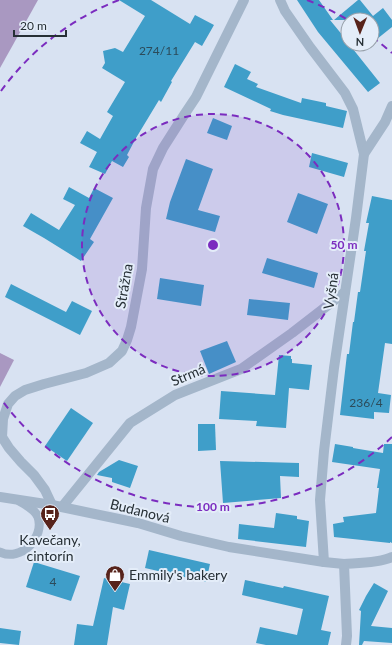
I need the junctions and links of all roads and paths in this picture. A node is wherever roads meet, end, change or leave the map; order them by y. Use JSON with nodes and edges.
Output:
{"nodes":[{"id":1,"x":244,"y":0,"type":"edge"},
{"id":2,"x":280,"y":0,"type":"edge"},
{"id":3,"x":392,"y":106,"type":"edge"},
{"id":4,"x":364,"y":154,"type":"junction"},
{"id":5,"x":345,"y":292,"type":"junction"},
{"id":6,"x":1,"y":437,"type":"edge"},
{"id":7,"x":0,"y":497,"type":"edge"},
{"id":8,"x":18,"y":500,"type":"junction"},
{"id":9,"x":57,"y":506,"type":"junction"},
{"id":10,"x":0,"y":552,"type":"edge"},
{"id":11,"x":392,"y":557,"type":"edge"},
{"id":12,"x":324,"y":562,"type":"junction"},
{"id":13,"x":344,"y":564,"type":"junction"},
{"id":14,"x":346,"y":645,"type":"edge"}],
"edges":[{"from":1,"to":6,"type":"street","name":"Strážna"},
{"from":2,"to":4,"type":"street","name":"Vyšná"},
{"from":3,"to":4,"type":"street"},
{"from":4,"to":5,"type":"street","name":"Vyšná"},
{"from":5,"to":9,"type":"street","name":"Strmá"},
{"from":5,"to":12,"type":"street","name":"Vyšná"},
{"from":6,"to":9,"type":"street","name":"Strážna"},
{"from":7,"to":8,"type":"street","name":"Budanová"},
{"from":8,"to":9,"type":"street","name":"Budanová"},
{"from":8,"to":10,"type":"lane"},
{"from":9,"to":12,"type":"street","name":"Budanová"},
{"from":11,"to":13,"type":"street","name":"Budanová"},
{"from":12,"to":13,"type":"street","name":"Budanová"},
{"from":13,"to":14,"type":"street"}]}
